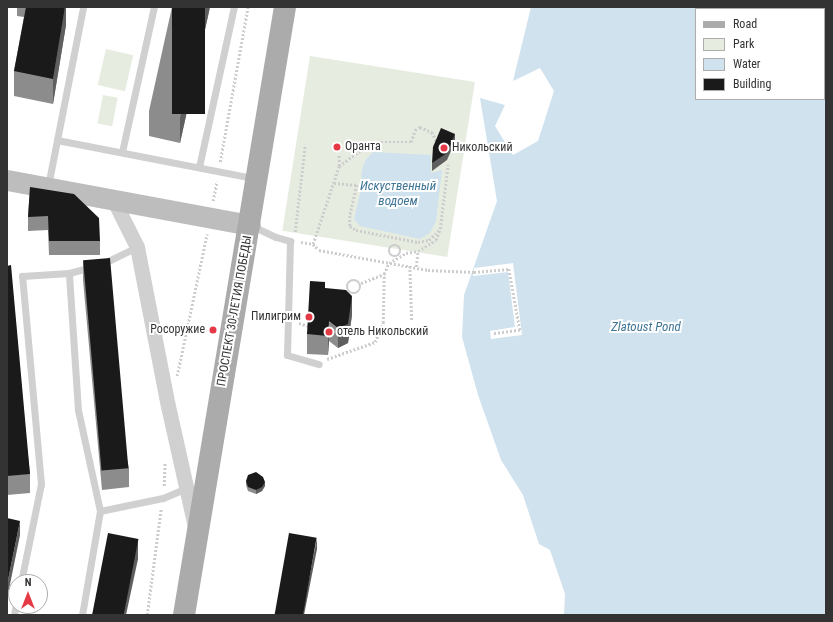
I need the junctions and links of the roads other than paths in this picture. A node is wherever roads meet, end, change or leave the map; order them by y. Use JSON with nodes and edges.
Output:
{"nodes":[{"id":1,"x":83,"y":7,"type":"edge"},
{"id":2,"x":154,"y":7,"type":"edge"},
{"id":3,"x":234,"y":7,"type":"edge"},
{"id":4,"x":285,"y":7,"type":"edge"},
{"id":5,"x":57,"y":140,"type":"junction"},
{"id":6,"x":122,"y":152,"type":"junction"},
{"id":7,"x":199,"y":167,"type":"junction"},
{"id":8,"x":257,"y":178,"type":"junction"},
{"id":9,"x":7,"y":180,"type":"edge"},
{"id":10,"x":48,"y":189,"type":"junction"},
{"id":11,"x":114,"y":201,"type":"junction"},
{"id":12,"x":250,"y":225,"type":"junction"},
{"id":13,"x":137,"y":246,"type":"junction"},
{"id":14,"x":69,"y":273,"type":"junction"},
{"id":15,"x":319,"y":364,"type":"road end"},
{"id":16,"x":186,"y":488,"type":"junction"},
{"id":17,"x":100,"y":511,"type":"junction"},
{"id":18,"x":197,"y":537,"type":"junction"},
{"id":19,"x":23,"y":574,"type":"edge"},
{"id":20,"x":82,"y":615,"type":"edge"},
{"id":21,"x":184,"y":615,"type":"edge"}],
"edges":[{"from":1,"to":5,"type":"lane"},
{"from":2,"to":6,"type":"lane"},
{"from":3,"to":7,"type":"lane"},
{"from":4,"to":8,"type":"main road","name":"ПРОСПЕКТ 30-ЛЕТИЯ ПОБЕДЫ"},
{"from":5,"to":6,"type":"lane"},
{"from":5,"to":10,"type":"lane"},
{"from":6,"to":7,"type":"lane"},
{"from":7,"to":8,"type":"lane"},
{"from":8,"to":12,"type":"main road","name":"ПРОСПЕКТ 30-ЛЕТИЯ ПОБЕДЫ"},
{"from":9,"to":10,"type":"street"},
{"from":10,"to":11,"type":"street"},
{"from":11,"to":12,"type":"street"},
{"from":11,"to":13,"type":"street"},
{"from":12,"to":15,"type":"lane"},
{"from":12,"to":18,"type":"main road","name":"ПРОСПЕКТ 30-ЛЕТИЯ ПОБЕДЫ"},
{"from":13,"to":14,"type":"lane"},
{"from":13,"to":16,"type":"street"},
{"from":14,"to":17,"type":"lane"},
{"from":14,"to":19,"type":"lane"},
{"from":16,"to":17,"type":"lane"},
{"from":16,"to":18,"type":"street"},
{"from":17,"to":20,"type":"lane"},
{"from":18,"to":21,"type":"main road","name":"ПРОСПЕКТ 30-ЛЕТИЯ ПОБЕДЫ"}]}
